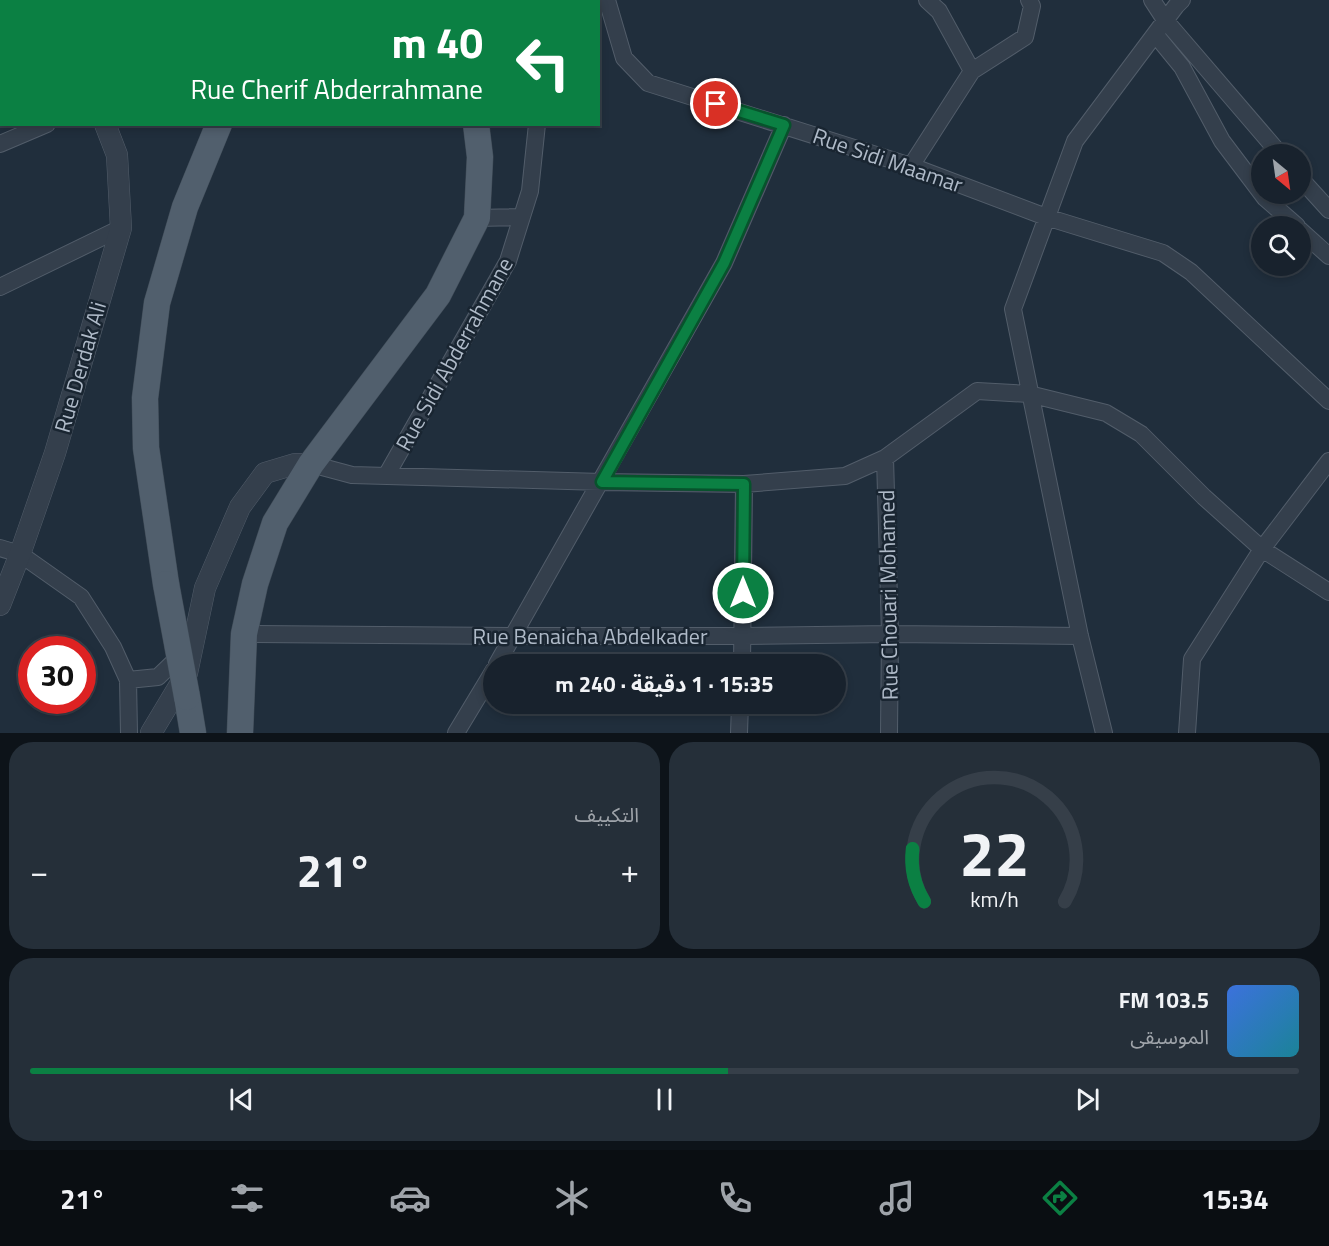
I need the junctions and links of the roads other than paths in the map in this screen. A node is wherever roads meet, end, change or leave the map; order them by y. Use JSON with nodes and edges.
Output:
{"nodes":[{"id":1,"x":607,"y":0,"type":"edge"},
{"id":2,"x":927,"y":0,"type":"edge"},
{"id":3,"x":1029,"y":0,"type":"edge"},
{"id":4,"x":1152,"y":0,"type":"edge"},
{"id":5,"x":1178,"y":2,"type":"edge"},
{"id":6,"x":1160,"y":27,"type":"junction"},
{"id":7,"x":972,"y":71,"type":"junction"},
{"id":8,"x":784,"y":125,"type":"junction"},
{"id":9,"x":42,"y":126,"type":"edge"},
{"id":10,"x":106,"y":126,"type":"edge"},
{"id":11,"x":218,"y":126,"type":"edge"},
{"id":12,"x":476,"y":126,"type":"edge"},
{"id":13,"x":537,"y":126,"type":"edge"},
{"id":14,"x":0,"y":144,"type":"edge"},
{"id":15,"x":1265,"y":144,"type":"edge"},
{"id":16,"x":911,"y":166,"type":"junction"},
{"id":17,"x":1251,"y":179,"type":"edge"},
{"id":18,"x":1311,"y":190,"type":"edge"},
{"id":19,"x":1279,"y":204,"type":"edge"},
{"id":20,"x":1329,"y":210,"type":"edge"},
{"id":21,"x":1289,"y":216,"type":"edge"},
{"id":22,"x":522,"y":217,"type":"junction"},
{"id":23,"x":1046,"y":217,"type":"junction"},
{"id":24,"x":477,"y":218,"type":"junction"},
{"id":25,"x":121,"y":228,"type":"junction"},
{"id":26,"x":1311,"y":240,"type":"edge"},
{"id":27,"x":1329,"y":256,"type":"edge"},
{"id":28,"x":0,"y":287,"type":"edge"},
{"id":29,"x":1029,"y":394,"type":"junction"},
{"id":30,"x":1329,"y":401,"type":"edge"},
{"id":31,"x":885,"y":458,"type":"junction"},
{"id":32,"x":1329,"y":461,"type":"edge"},
{"id":33,"x":311,"y":464,"type":"junction"},
{"id":34,"x":386,"y":476,"type":"junction"},
{"id":35,"x":602,"y":482,"type":"junction"},
{"id":36,"x":744,"y":484,"type":"junction"},
{"id":37,"x":0,"y":548,"type":"edge"},
{"id":38,"x":1262,"y":549,"type":"junction"},
{"id":39,"x":20,"y":554,"type":"junction"},
{"id":40,"x":1329,"y":592,"type":"edge"},
{"id":41,"x":0,"y":605,"type":"edge"},
{"id":42,"x":244,"y":634,"type":"junction"},
{"id":43,"x":890,"y":634,"type":"junction"},
{"id":44,"x":514,"y":636,"type":"junction"},
{"id":45,"x":743,"y":636,"type":"junction"},
{"id":46,"x":1080,"y":636,"type":"junction"},
{"id":47,"x":193,"y":644,"type":"junction"},
{"id":48,"x":503,"y":654,"type":"edge"},
{"id":49,"x":742,"y":654,"type":"edge"},
{"id":50,"x":128,"y":680,"type":"junction"},
{"id":51,"x":483,"y":688,"type":"edge"},
{"id":52,"x":741,"y":714,"type":"edge"},
{"id":53,"x":129,"y":733,"type":"edge"},
{"id":54,"x":151,"y":733,"type":"edge"},
{"id":55,"x":193,"y":733,"type":"edge"},
{"id":56,"x":240,"y":733,"type":"edge"},
{"id":57,"x":456,"y":733,"type":"edge"},
{"id":58,"x":740,"y":733,"type":"edge"},
{"id":59,"x":889,"y":733,"type":"edge"},
{"id":60,"x":1104,"y":733,"type":"edge"},
{"id":61,"x":1187,"y":733,"type":"edge"}],
"edges":[{"from":1,"to":8,"type":"street","name":"Rue Sidi Maamar"},
{"from":2,"to":7,"type":"street"},
{"from":3,"to":7,"type":"street"},
{"from":4,"to":6,"type":"street"},
{"from":5,"to":6,"type":"street"},
{"from":6,"to":15,"type":"street"},
{"from":6,"to":17,"type":"street"},
{"from":6,"to":23,"type":"street"},
{"from":7,"to":16,"type":"street"},
{"from":8,"to":16,"type":"street","name":"Rue Sidi Maamar"},
{"from":8,"to":35,"type":"street"},
{"from":9,"to":14,"type":"street"},
{"from":10,"to":25,"type":"street","name":"Rue Derdak Ali"},
{"from":11,"to":55,"type":"main road","bridge":true},
{"from":12,"to":24,"type":"main road"},
{"from":13,"to":22,"type":"street","name":"Rue Sidi Abderrahmane"},
{"from":16,"to":23,"type":"street","name":"Rue Sidi Maamar"},
{"from":18,"to":20,"type":"street"},
{"from":19,"to":21,"type":"street"},
{"from":22,"to":24,"type":"street"},
{"from":22,"to":34,"type":"street","name":"Rue Sidi Abderrahmane"},
{"from":23,"to":29,"type":"street"},
{"from":23,"to":30,"type":"street","name":"Rue Sidi Maamar"},
{"from":24,"to":33,"type":"main road"},
{"from":25,"to":28,"type":"street"},
{"from":25,"to":39,"type":"street","name":"Rue Derdak Ali"},
{"from":26,"to":27,"type":"street"},
{"from":29,"to":31,"type":"street"},
{"from":29,"to":38,"type":"street"},
{"from":29,"to":46,"type":"street"},
{"from":31,"to":36,"type":"street"},
{"from":31,"to":43,"type":"street","name":"Rue Chouari Mohamed"},
{"from":32,"to":38,"type":"street"},
{"from":33,"to":34,"type":"street"},
{"from":33,"to":42,"type":"main road"},
{"from":33,"to":47,"type":"street"},
{"from":34,"to":35,"type":"street"},
{"from":35,"to":36,"type":"street"},
{"from":35,"to":44,"type":"street"},
{"from":36,"to":45,"type":"street"},
{"from":37,"to":39,"type":"street"},
{"from":38,"to":40,"type":"street"},
{"from":38,"to":61,"type":"street"},
{"from":39,"to":41,"type":"street","name":"Rue Derdak Ali"},
{"from":39,"to":50,"type":"street"},
{"from":42,"to":44,"type":"street","name":"Rue Benaicha Abdelkader"},
{"from":42,"to":56,"type":"main road"},
{"from":43,"to":45,"type":"street","name":"Rue Benaicha Abdelkader"},
{"from":43,"to":46,"type":"street","name":"Rue Benaicha Abdelkader"},
{"from":43,"to":59,"type":"street","name":"Rue Chouari Mohamed"},
{"from":44,"to":45,"type":"street","name":"Rue Benaicha Abdelkader"},
{"from":44,"to":48,"type":"street"},
{"from":45,"to":49,"type":"street"},
{"from":46,"to":60,"type":"street"},
{"from":47,"to":50,"type":"street"},
{"from":47,"to":54,"type":"street"},
{"from":50,"to":53,"type":"street"},
{"from":51,"to":57,"type":"street"},
{"from":52,"to":58,"type":"street"}]}
